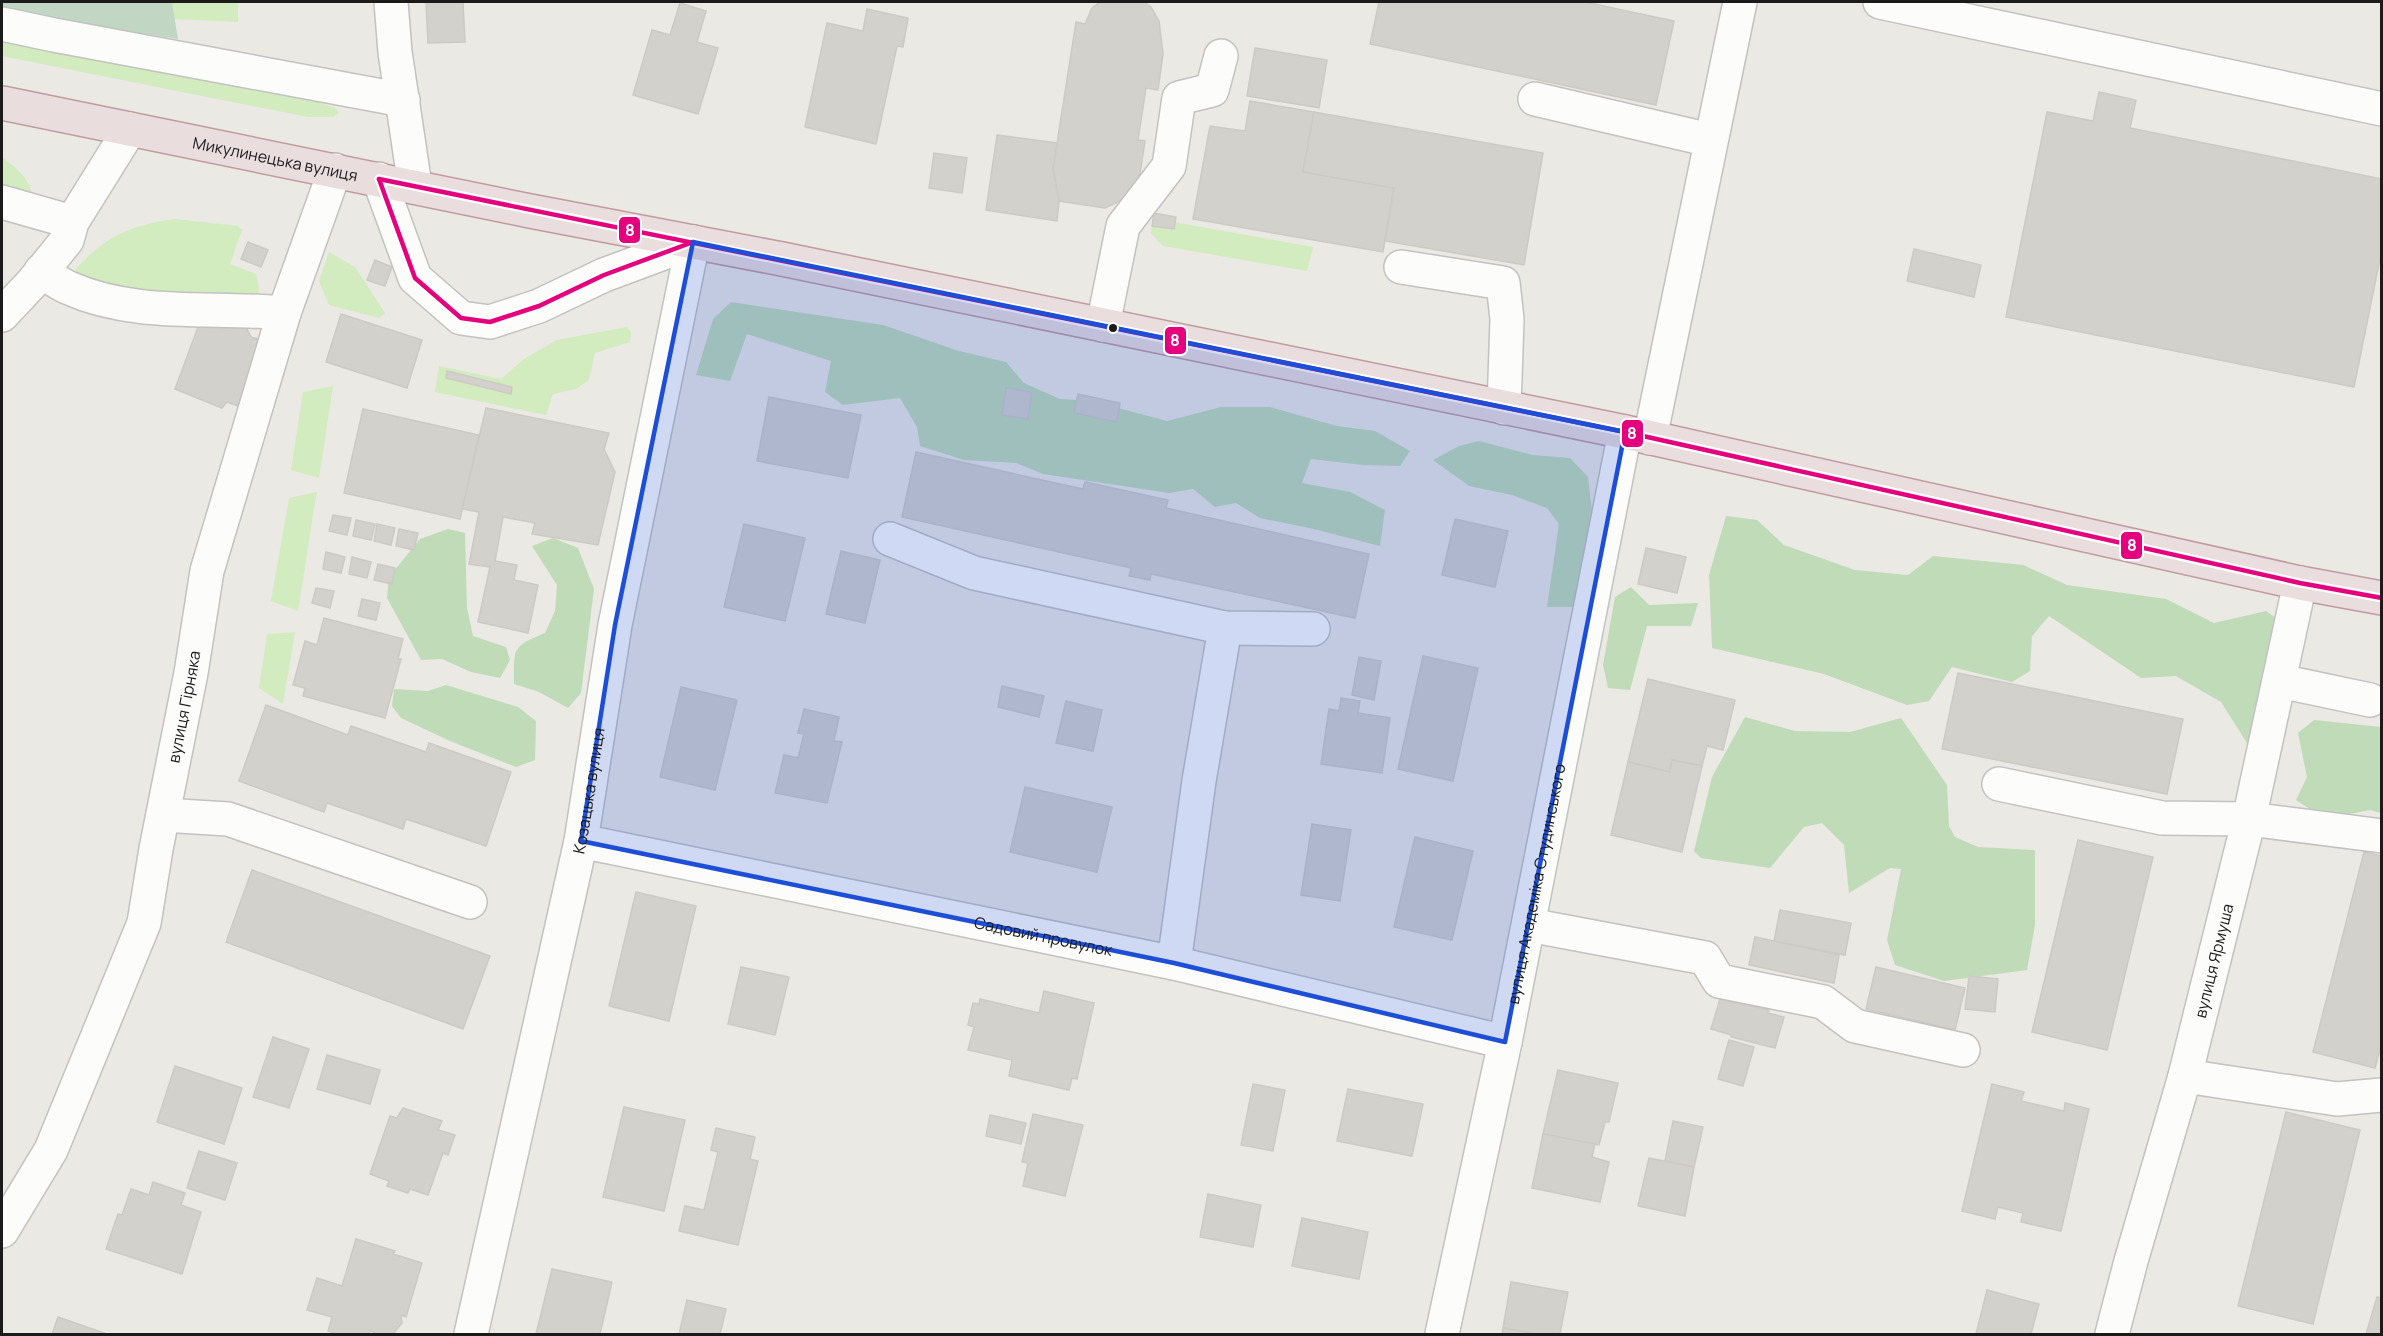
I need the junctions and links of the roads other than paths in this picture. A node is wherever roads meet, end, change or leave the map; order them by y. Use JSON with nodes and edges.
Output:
{"nodes":[{"id":1,"x":391,"y":2,"type":"edge"},
{"id":2,"x":1740,"y":2,"type":"edge"},
{"id":3,"x":1880,"y":2,"type":"edge"},
{"id":4,"x":2,"y":24,"type":"edge"},
{"id":5,"x":1221,"y":56,"type":"dead end"},
{"id":6,"x":1535,"y":99,"type":"dead end"},
{"id":7,"x":403,"y":100,"type":"junction"},
{"id":8,"x":2,"y":103,"type":"edge"},
{"id":9,"x":2382,"y":109,"type":"edge"},
{"id":10,"x":130,"y":129,"type":"junction"},
{"id":11,"x":1710,"y":140,"type":"junction"},
{"id":12,"x":335,"y":170,"type":"junction"},
{"id":13,"x":379,"y":179,"type":"junction"},
{"id":14,"x":415,"y":186,"type":"junction"},
{"id":15,"x":2,"y":202,"type":"edge"},
{"id":16,"x":72,"y":222,"type":"junction"},
{"id":17,"x":693,"y":242,"type":"junction"},
{"id":18,"x":1401,"y":267,"type":"dead end"},
{"id":19,"x":41,"y":271,"type":"junction"},
{"id":20,"x":284,"y":313,"type":"junction"},
{"id":21,"x":2,"y":315,"type":"edge"},
{"id":22,"x":1103,"y":325,"type":"junction"},
{"id":23,"x":1504,"y":408,"type":"junction"},
{"id":24,"x":1638,"y":435,"type":"junction"},
{"id":25,"x":890,"y":539,"type":"dead end"},
{"id":26,"x":2300,"y":583,"type":"junction"},
{"id":27,"x":2382,"y":598,"type":"edge"},
{"id":28,"x":1225,"y":628,"type":"junction"},
{"id":29,"x":1313,"y":630,"type":"dead end"},
{"id":30,"x":2280,"y":681,"type":"junction"},
{"id":31,"x":2370,"y":700,"type":"dead end"},
{"id":32,"x":1999,"y":784,"type":"dead end"},
{"id":33,"x":163,"y":815,"type":"junction"},
{"id":34,"x":2249,"y":819,"type":"junction"},
{"id":35,"x":2382,"y":836,"type":"edge"},
{"id":36,"x":581,"y":841,"type":"junction"},
{"id":37,"x":470,"y":902,"type":"dead end"},
{"id":38,"x":1529,"y":925,"type":"junction"},
{"id":39,"x":1174,"y":963,"type":"junction"},
{"id":40,"x":1505,"y":1042,"type":"junction"},
{"id":41,"x":1963,"y":1050,"type":"dead end"},
{"id":42,"x":2185,"y":1076,"type":"junction"},
{"id":43,"x":2382,"y":1095,"type":"edge"},
{"id":44,"x":2,"y":1231,"type":"edge"},
{"id":45,"x":471,"y":1335,"type":"edge"},
{"id":46,"x":1442,"y":1335,"type":"edge"},
{"id":47,"x":2112,"y":1335,"type":"edge"}],
"edges":[{"from":1,"to":7,"type":"street"},
{"from":2,"to":11,"type":"street","name":"вулиця Академіка Студинського"},
{"from":3,"to":9,"type":"street"},
{"from":4,"to":7,"type":"street"},
{"from":5,"to":22,"type":"street"},
{"from":6,"to":11,"type":"street"},
{"from":7,"to":14,"type":"street"},
{"from":8,"to":10,"type":"highway","name":"Микулинецька вулиця"},
{"from":10,"to":12,"type":"highway","name":"Микулинецька вулиця"},
{"from":10,"to":16,"type":"street"},
{"from":11,"to":24,"type":"street","name":"вулиця Академіка Студинського"},
{"from":12,"to":13,"type":"highway","name":"Микулинецька вулиця"},
{"from":12,"to":20,"type":"street","name":"вулиця Гірняка"},
{"from":13,"to":14,"type":"highway","name":"Микулинецька вулиця"},
{"from":13,"to":17,"type":"street"},
{"from":14,"to":17,"type":"highway","name":"Микулинецька вулиця"},
{"from":15,"to":16,"type":"street"},
{"from":16,"to":19,"type":"street"},
{"from":17,"to":22,"type":"highway","name":"Микулинецька вулиця"},
{"from":17,"to":36,"type":"street","name":"Козацька вулиця"},
{"from":18,"to":23,"type":"street"},
{"from":19,"to":20,"type":"street"},
{"from":19,"to":21,"type":"street"},
{"from":20,"to":33,"type":"street","name":"вулиця Гірняка"},
{"from":22,"to":23,"type":"highway","name":"Микулинецька вулиця"},
{"from":23,"to":24,"type":"highway","name":"Микулинецька вулиця"},
{"from":24,"to":26,"type":"highway","name":"Микулинецька вулиця"},
{"from":24,"to":38,"type":"street","name":"вулиця Академіка Студинського"},
{"from":25,"to":28,"type":"street"},
{"from":26,"to":27,"type":"highway","name":"Микулинецька вулиця"},
{"from":26,"to":30,"type":"street","name":"вулиця Ярмуша"},
{"from":28,"to":29,"type":"street"},
{"from":28,"to":39,"type":"street"},
{"from":30,"to":31,"type":"street"},
{"from":30,"to":34,"type":"street","name":"вулиця Ярмуша"},
{"from":32,"to":34,"type":"street"},
{"from":33,"to":37,"type":"street"},
{"from":33,"to":44,"type":"street","name":"вулиця Гірняка"},
{"from":34,"to":35,"type":"street"},
{"from":34,"to":42,"type":"street","name":"вулиця Ярмуша"},
{"from":36,"to":39,"type":"street","name":"Садовий провулок"},
{"from":36,"to":45,"type":"street","name":"Козацька вулиця"},
{"from":38,"to":40,"type":"street","name":"вулиця Академіка Студинського"},
{"from":38,"to":41,"type":"street"},
{"from":39,"to":40,"type":"street","name":"Садовий провулок"},
{"from":40,"to":46,"type":"street","name":"вулиця Академіка Студинського"},
{"from":42,"to":43,"type":"street"},
{"from":42,"to":47,"type":"street","name":"вулиця Ярмуша"}]}
